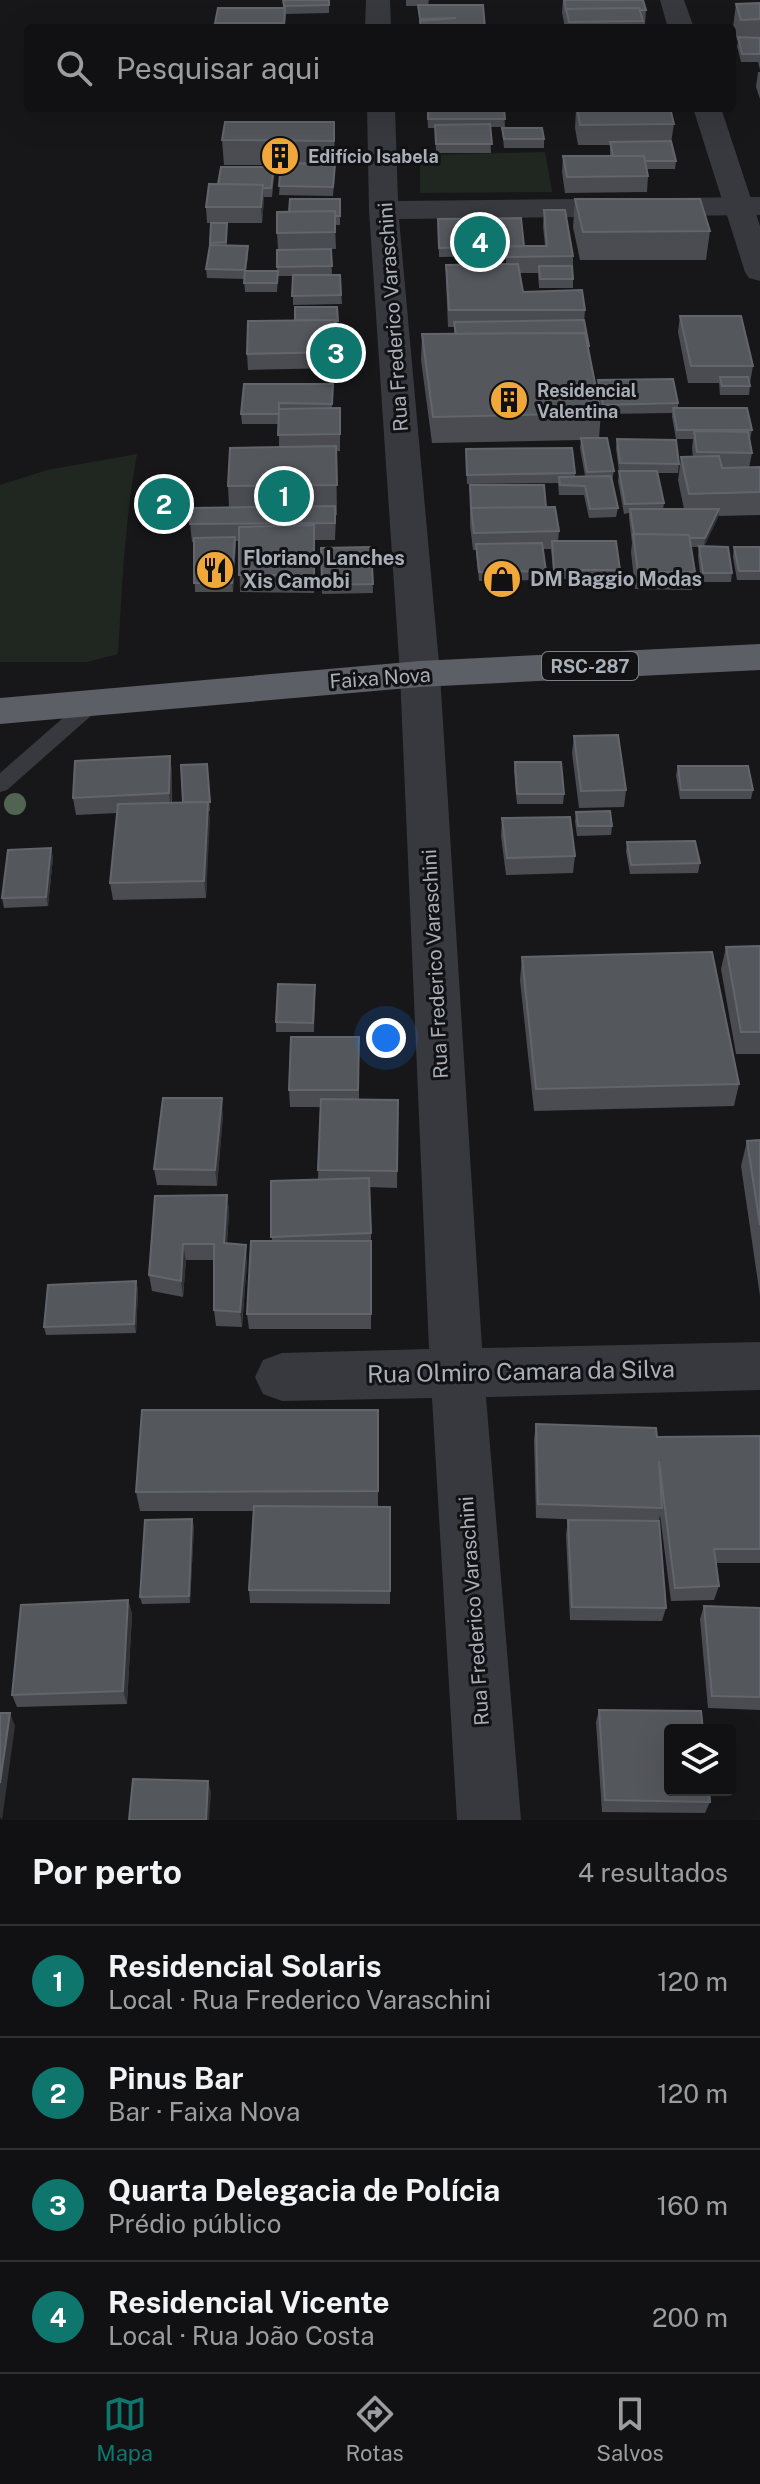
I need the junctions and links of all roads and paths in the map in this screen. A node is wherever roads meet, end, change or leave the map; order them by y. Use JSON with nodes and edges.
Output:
{"nodes":[{"id":1,"x":378,"y":0,"type":"edge"},
{"id":2,"x":672,"y":0,"type":"edge"},
{"id":3,"x":378,"y":24,"type":"edge"},
{"id":4,"x":680,"y":24,"type":"edge"},
{"id":5,"x":381,"y":112,"type":"edge"},
{"id":6,"x":709,"y":112,"type":"edge"},
{"id":7,"x":749,"y":206,"type":"edge"},
{"id":8,"x":384,"y":210,"type":"junction"},
{"id":9,"x":760,"y":272,"type":"edge"},
{"id":10,"x":760,"y":657,"type":"edge"},
{"id":11,"x":420,"y":674,"type":"junction"},
{"id":12,"x":94,"y":702,"type":"junction"},
{"id":13,"x":0,"y":711,"type":"edge"},
{"id":14,"x":0,"y":785,"type":"edge"},
{"id":15,"x":760,"y":1366,"type":"edge"},
{"id":16,"x":457,"y":1372,"type":"junction"},
{"id":17,"x":282,"y":1377,"type":"dead end"},
{"id":18,"x":489,"y":1820,"type":"edge"}],
"edges":[{"from":1,"to":3,"type":"street"},
{"from":2,"to":4,"type":"street"},
{"from":5,"to":8,"type":"street","name":"Rua Frederico Varaschini"},
{"from":6,"to":7,"type":"street"},
{"from":7,"to":8,"type":"street"},
{"from":7,"to":9,"type":"street"},
{"from":8,"to":11,"type":"street","name":"Rua Frederico Varaschini"},
{"from":10,"to":11,"type":"highway","name":"Faixa Nova","number":"RSC-287"},
{"from":11,"to":12,"type":"highway","name":"Faixa Nova","number":"RSC-287"},
{"from":11,"to":16,"type":"street","name":"Rua Frederico Varaschini"},
{"from":12,"to":13,"type":"highway","name":"Faixa Nova","number":"RSC-287"},
{"from":12,"to":14,"type":"lane"},
{"from":15,"to":16,"type":"street","name":"Rua Olmiro Camara da Silva"},
{"from":16,"to":17,"type":"street","name":"Rua Olmiro Camara da Silva"},
{"from":16,"to":18,"type":"street","name":"Rua Frederico Varaschini"}]}
